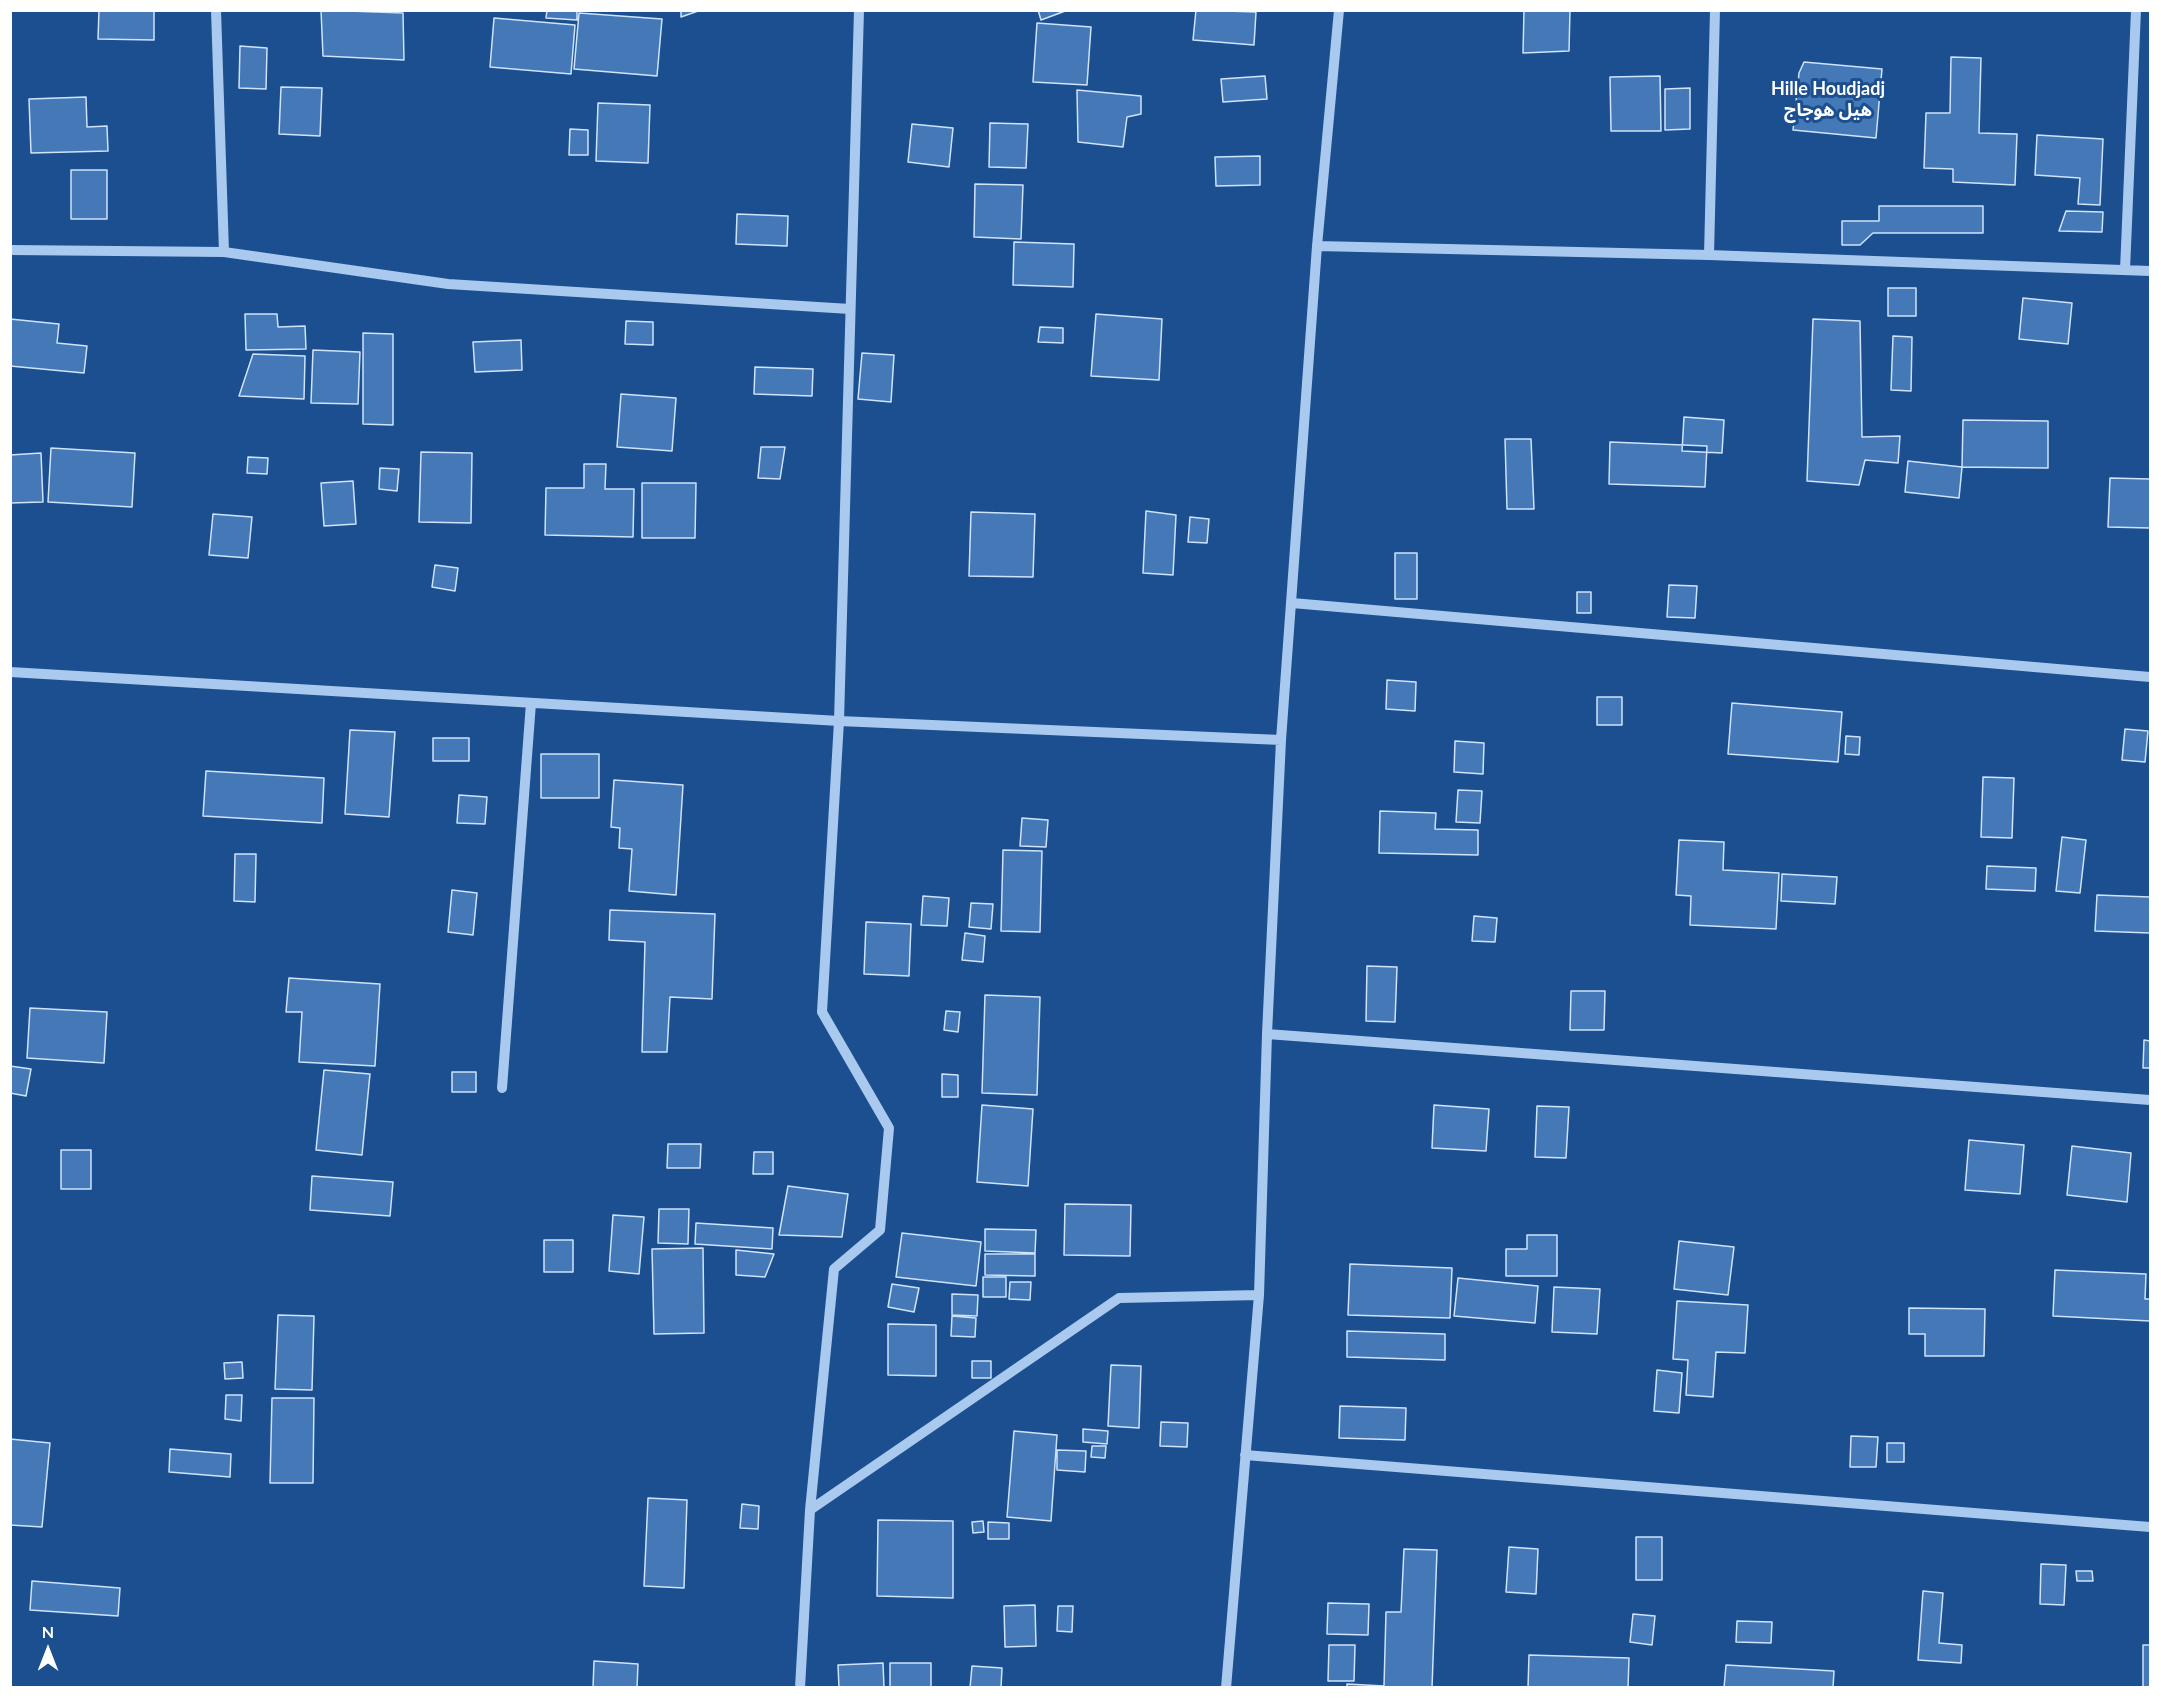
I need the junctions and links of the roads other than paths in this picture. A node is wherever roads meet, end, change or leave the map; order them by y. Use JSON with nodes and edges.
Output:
{"nodes":[{"id":1,"x":216,"y":10,"type":"edge"},
{"id":2,"x":859,"y":10,"type":"edge"},
{"id":3,"x":1339,"y":10,"type":"edge"},
{"id":4,"x":1715,"y":10,"type":"edge"},
{"id":5,"x":2136,"y":10,"type":"edge"},
{"id":6,"x":1317,"y":246,"type":"junction"},
{"id":7,"x":10,"y":250,"type":"edge"},
{"id":8,"x":224,"y":252,"type":"junction"},
{"id":9,"x":1709,"y":255,"type":"junction"},
{"id":10,"x":2125,"y":270,"type":"junction"},
{"id":11,"x":2151,"y":271,"type":"edge"},
{"id":12,"x":850,"y":309,"type":"junction"},
{"id":13,"x":1292,"y":603,"type":"junction"},
{"id":14,"x":10,"y":672,"type":"edge"},
{"id":15,"x":2151,"y":678,"type":"edge"},
{"id":16,"x":531,"y":703,"type":"junction"},
{"id":17,"x":839,"y":722,"type":"junction"},
{"id":18,"x":1281,"y":740,"type":"junction"},
{"id":19,"x":1267,"y":1034,"type":"junction"},
{"id":20,"x":502,"y":1088,"type":"dead end"},
{"id":21,"x":2151,"y":1100,"type":"edge"},
{"id":22,"x":1259,"y":1295,"type":"junction"},
{"id":23,"x":1245,"y":1455,"type":"junction"},
{"id":24,"x":810,"y":1510,"type":"junction"},
{"id":25,"x":2151,"y":1527,"type":"edge"},
{"id":26,"x":800,"y":1688,"type":"edge"},
{"id":27,"x":1226,"y":1688,"type":"edge"}],
"edges":[{"from":1,"to":8,"type":"street"},
{"from":2,"to":12,"type":"street"},
{"from":3,"to":6,"type":"street"},
{"from":4,"to":9,"type":"street"},
{"from":5,"to":10,"type":"street"},
{"from":6,"to":9,"type":"street"},
{"from":6,"to":13,"type":"street"},
{"from":7,"to":8,"type":"street"},
{"from":8,"to":12,"type":"street"},
{"from":9,"to":10,"type":"street"},
{"from":10,"to":11,"type":"street"},
{"from":12,"to":17,"type":"street"},
{"from":13,"to":15,"type":"street"},
{"from":13,"to":18,"type":"street"},
{"from":14,"to":16,"type":"street"},
{"from":16,"to":17,"type":"street"},
{"from":16,"to":20,"type":"street"},
{"from":17,"to":18,"type":"street"},
{"from":17,"to":24,"type":"street"},
{"from":18,"to":19,"type":"street"},
{"from":19,"to":21,"type":"street"},
{"from":19,"to":22,"type":"street"},
{"from":22,"to":23,"type":"street"},
{"from":22,"to":24,"type":"street"},
{"from":23,"to":25,"type":"street"},
{"from":23,"to":27,"type":"street"},
{"from":24,"to":26,"type":"street"}]}
